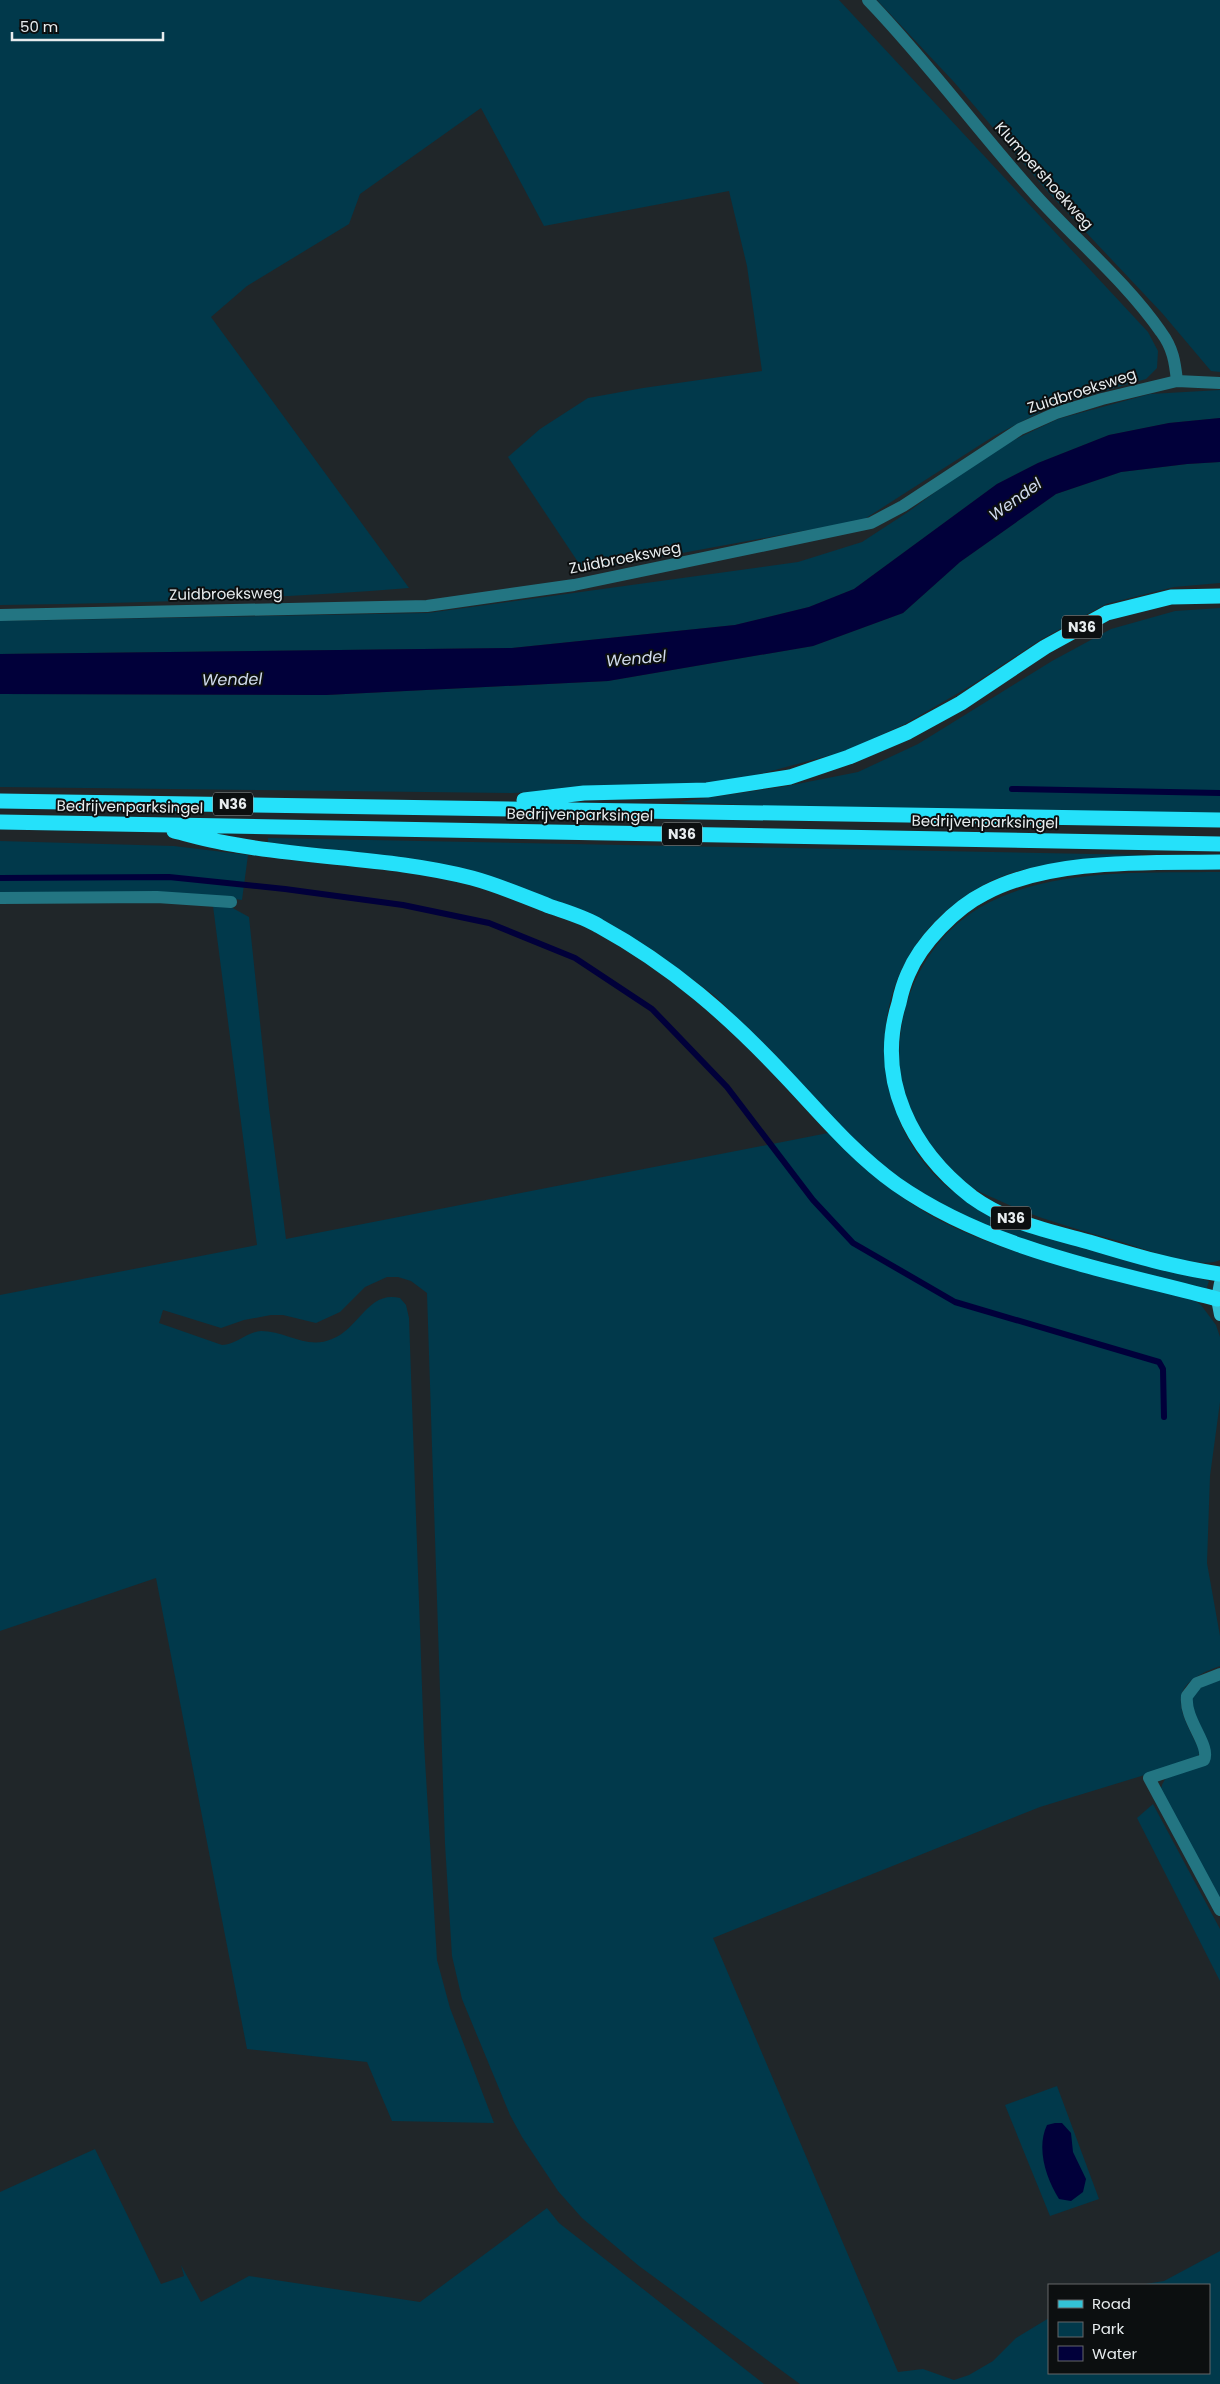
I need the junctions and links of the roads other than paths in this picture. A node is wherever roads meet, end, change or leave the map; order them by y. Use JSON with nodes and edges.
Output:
{"nodes":[{"id":1,"x":868,"y":0,"type":"edge"},
{"id":2,"x":1177,"y":381,"type":"junction"},
{"id":3,"x":1220,"y":383,"type":"edge"},
{"id":4,"x":1220,"y":596,"type":"edge"},
{"id":5,"x":0,"y":615,"type":"edge"},
{"id":6,"x":0,"y":801,"type":"edge"},
{"id":7,"x":466,"y":807,"type":"junction"},
{"id":8,"x":1220,"y":820,"type":"edge"},
{"id":9,"x":0,"y":822,"type":"edge"},
{"id":10,"x":143,"y":824,"type":"junction"},
{"id":11,"x":1220,"y":844,"type":"edge"},
{"id":12,"x":1220,"y":862,"type":"edge"},
{"id":13,"x":0,"y":898,"type":"edge"},
{"id":14,"x":231,"y":902,"type":"dead end"},
{"id":15,"x":1220,"y":1274,"type":"edge"},
{"id":16,"x":1220,"y":1283,"type":"edge"},
{"id":17,"x":1217,"y":1299,"type":"junction"},
{"id":18,"x":1220,"y":1315,"type":"edge"},
{"id":19,"x":1220,"y":1674,"type":"edge"},
{"id":20,"x":1220,"y":1910,"type":"edge"}],
"edges":[{"from":1,"to":2,"type":"street","name":"Klumpershoekweg"},
{"from":2,"to":3,"type":"street","name":"Zuidbroeksweg"},
{"from":2,"to":5,"type":"street","name":"Zuidbroeksweg"},
{"from":4,"to":7,"type":"highway","number":"N36"},
{"from":6,"to":7,"type":"highway","name":"Bedrijvenparksingel","number":"N36"},
{"from":7,"to":8,"type":"highway","name":"Bedrijvenparksingel","number":"N36"},
{"from":9,"to":10,"type":"highway","name":"Bedrijvenparksingel","number":"N36"},
{"from":10,"to":11,"type":"highway","name":"Bedrijvenparksingel","number":"N36"},
{"from":10,"to":17,"type":"highway","number":"N36"},
{"from":12,"to":15,"type":"highway","number":"N36"},
{"from":13,"to":14,"type":"street"},
{"from":16,"to":17,"type":"main road"},
{"from":17,"to":18,"type":"main road"},
{"from":19,"to":20,"type":"street"}]}
